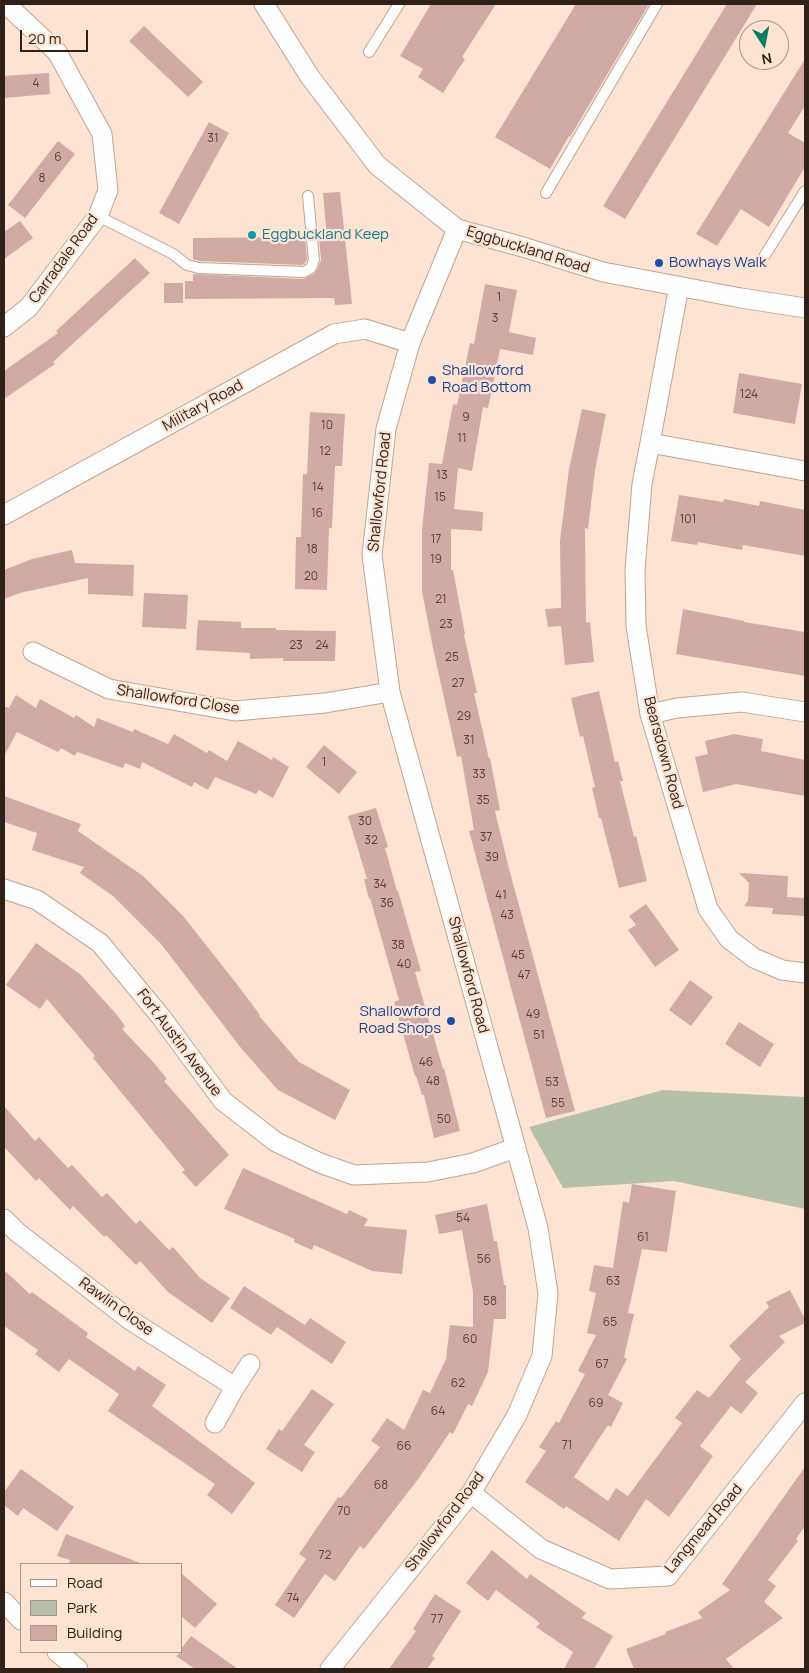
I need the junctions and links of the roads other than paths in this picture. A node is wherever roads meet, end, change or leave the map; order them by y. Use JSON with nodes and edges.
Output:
{"nodes":[{"id":1,"x":6,"y":4,"type":"edge"},
{"id":2,"x":264,"y":4,"type":"edge"},
{"id":3,"x":399,"y":4,"type":"edge"},
{"id":4,"x":657,"y":4,"type":"edge"},
{"id":5,"x":369,"y":52,"type":"dead end"},
{"id":6,"x":805,"y":191,"type":"edge"},
{"id":7,"x":546,"y":193,"type":"dead end"},
{"id":8,"x":308,"y":196,"type":"dead end"},
{"id":9,"x":98,"y":216,"type":"junction"},
{"id":10,"x":457,"y":229,"type":"junction"},
{"id":11,"x":765,"y":256,"type":"dead end"},
{"id":12,"x":679,"y":286,"type":"junction"},
{"id":13,"x":805,"y":308,"type":"edge"},
{"id":14,"x":4,"y":327,"type":"edge"},
{"id":15,"x":410,"y":343,"type":"junction"},
{"id":16,"x":650,"y":443,"type":"junction"},
{"id":17,"x":805,"y":471,"type":"edge"},
{"id":18,"x":4,"y":516,"type":"edge"},
{"id":19,"x":33,"y":652,"type":"dead end"},
{"id":20,"x":390,"y":692,"type":"junction"},
{"id":21,"x":805,"y":712,"type":"edge"},
{"id":22,"x":650,"y":714,"type":"junction"},
{"id":23,"x":4,"y":889,"type":"edge"},
{"id":24,"x":805,"y":973,"type":"edge"},
{"id":25,"x":515,"y":1148,"type":"junction"},
{"id":26,"x":4,"y":1219,"type":"edge"},
{"id":27,"x":250,"y":1364,"type":"dead end"},
{"id":28,"x":235,"y":1387,"type":"junction"},
{"id":29,"x":805,"y":1404,"type":"edge"},
{"id":30,"x":215,"y":1423,"type":"dead end"},
{"id":31,"x":471,"y":1493,"type":"junction"},
{"id":32,"x":4,"y":1602,"type":"edge"},
{"id":33,"x":20,"y":1619,"type":"edge"},
{"id":34,"x":58,"y":1653,"type":"edge"},
{"id":35,"x":78,"y":1669,"type":"edge"},
{"id":36,"x":330,"y":1669,"type":"edge"}],
"edges":[{"from":1,"to":9,"type":"street","name":"Carradale Road"},
{"from":2,"to":10,"type":"street","name":"Eggbuckland Road"},
{"from":3,"to":5,"type":"lane"},
{"from":4,"to":7,"type":"lane"},
{"from":6,"to":11,"type":"lane"},
{"from":8,"to":9,"type":"lane"},
{"from":9,"to":14,"type":"street","name":"Carradale Road"},
{"from":10,"to":12,"type":"street","name":"Eggbuckland Road"},
{"from":10,"to":15,"type":"street","name":"Shallowford Road"},
{"from":12,"to":13,"type":"street","name":"Eggbuckland Road"},
{"from":12,"to":16,"type":"street","name":"Bearsdown Road"},
{"from":15,"to":18,"type":"street","name":"Military Road"},
{"from":15,"to":20,"type":"street","name":"Shallowford Road"},
{"from":16,"to":17,"type":"street"},
{"from":16,"to":22,"type":"street","name":"Bearsdown Road"},
{"from":19,"to":20,"type":"street","name":"Shallowford Close"},
{"from":20,"to":25,"type":"street","name":"Shallowford Road"},
{"from":21,"to":22,"type":"street"},
{"from":22,"to":24,"type":"street","name":"Bearsdown Road"},
{"from":23,"to":25,"type":"street","name":"Fort Austin Avenue"},
{"from":25,"to":31,"type":"street","name":"Shallowford Road"},
{"from":26,"to":28,"type":"street","name":"Rawlin Close"},
{"from":27,"to":28,"type":"street"},
{"from":28,"to":30,"type":"street"},
{"from":29,"to":31,"type":"street","name":"Langmead Road"},
{"from":31,"to":36,"type":"street","name":"Shallowford Road"},
{"from":32,"to":33,"type":"street"},
{"from":34,"to":35,"type":"street"}]}
